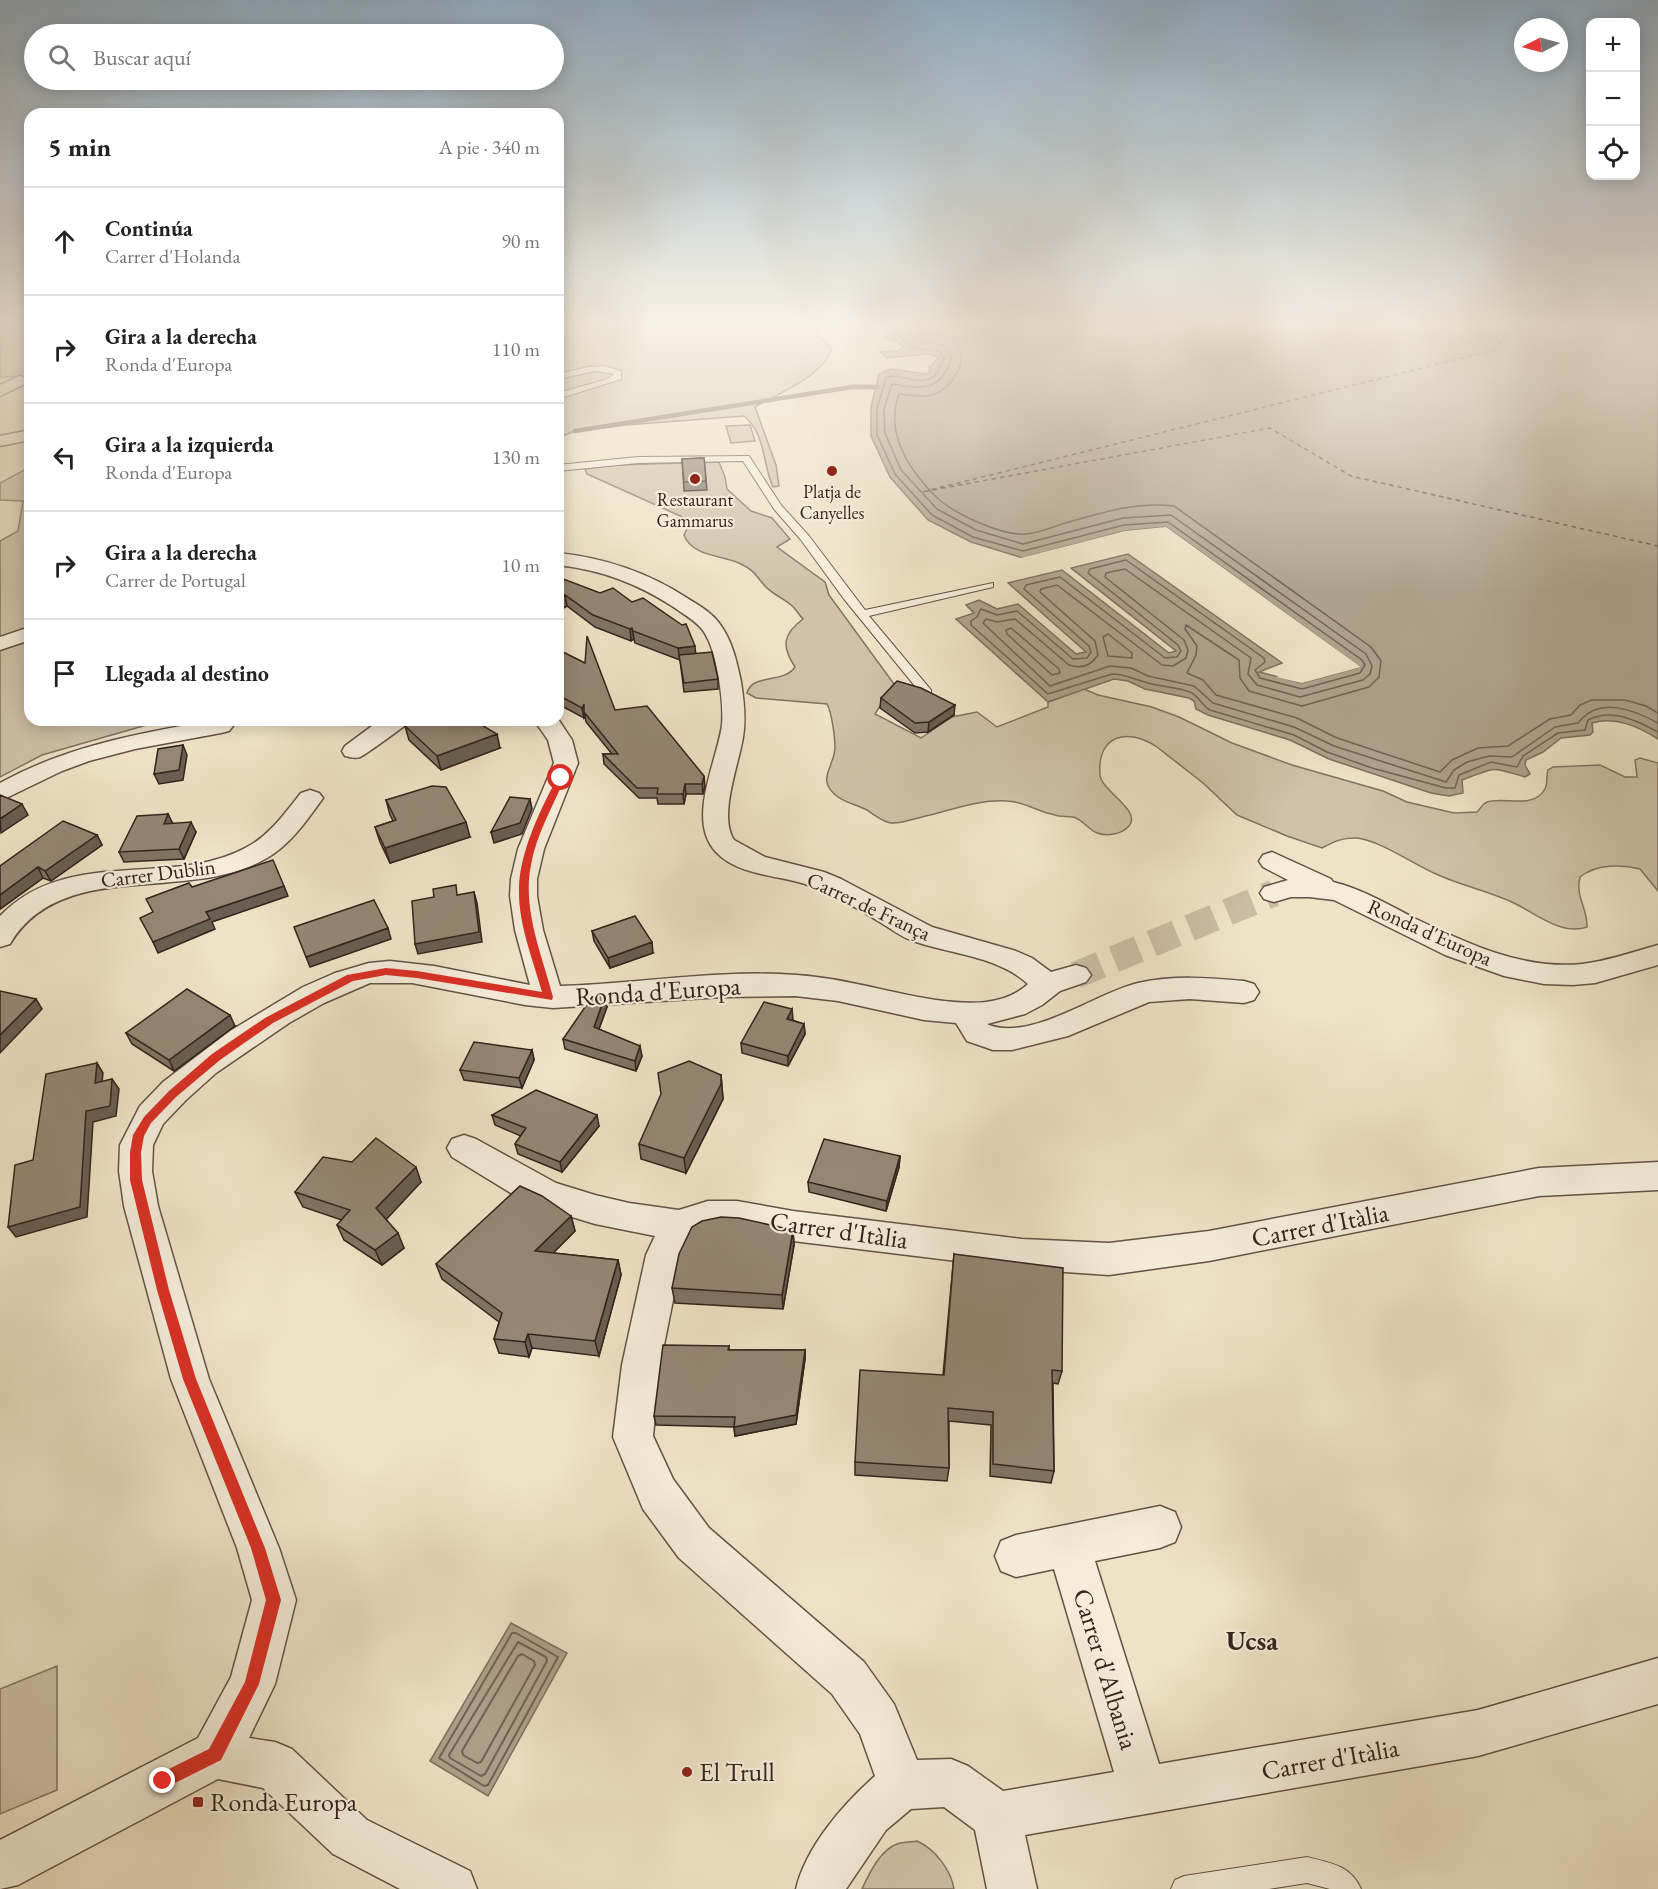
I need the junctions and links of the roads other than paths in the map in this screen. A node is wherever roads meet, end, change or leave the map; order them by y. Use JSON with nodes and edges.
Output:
{"nodes":[{"id":1,"x":24,"y":436,"type":"edge"},
{"id":2,"x":0,"y":441,"type":"edge"},
{"id":3,"x":564,"y":461,"type":"edge"},
{"id":4,"x":580,"y":465,"type":"junction"},
{"id":5,"x":564,"y":467,"type":"edge"},
{"id":6,"x":564,"y":560,"type":"edge"},
{"id":7,"x":989,"y":585,"type":"dead end"},
{"id":8,"x":862,"y":614,"type":"junction"},
{"id":9,"x":24,"y":635,"type":"edge"},
{"id":10,"x":0,"y":644,"type":"edge"},
{"id":11,"x":927,"y":693,"type":"edge"},
{"id":12,"x":221,"y":726,"type":"dead end"},
{"id":13,"x":387,"y":726,"type":"edge"},
{"id":14,"x":552,"y":726,"type":"edge"},
{"id":15,"x":354,"y":751,"type":"dead end"},
{"id":16,"x":0,"y":793,"type":"edge"},
{"id":17,"x":310,"y":798,"type":"dead end"},
{"id":18,"x":1272,"y":861,"type":"dead end"},
{"id":19,"x":1331,"y":890,"type":"junction"},
{"id":20,"x":1274,"y":893,"type":"tunnel mouth"},
{"id":21,"x":0,"y":938,"type":"edge"},
{"id":22,"x":1658,"y":955,"type":"edge"},
{"id":23,"x":1061,"y":980,"type":"joint"},
{"id":24,"x":1244,"y":993,"type":"dead end"},
{"id":25,"x":548,"y":997,"type":"junction"},
{"id":26,"x":966,"y":1014,"type":"junction"},
{"id":27,"x":464,"y":1148,"type":"dead end"},
{"id":28,"x":1658,"y":1176,"type":"edge"},
{"id":29,"x":682,"y":1225,"type":"junction"},
{"id":30,"x":1160,"y":1527,"type":"dead end"},
{"id":31,"x":1069,"y":1547,"type":"junction"},
{"id":32,"x":1016,"y":1556,"type":"dead end"},
{"id":33,"x":1658,"y":1681,"type":"edge"},
{"id":34,"x":215,"y":1755,"type":"junction"},
{"id":35,"x":902,"y":1785,"type":"junction"},
{"id":36,"x":1144,"y":1791,"type":"junction"},
{"id":37,"x":997,"y":1816,"type":"junction"},
{"id":38,"x":0,"y":1867,"type":"edge"},
{"id":39,"x":452,"y":1889,"type":"edge"},
{"id":40,"x":821,"y":1889,"type":"edge"},
{"id":41,"x":1012,"y":1889,"type":"edge"},
{"id":42,"x":1184,"y":1889,"type":"edge"},
{"id":43,"x":1348,"y":1889,"type":"edge"}],
"edges":[{"from":1,"to":2,"type":"street"},
{"from":3,"to":4,"type":"lane"},
{"from":4,"to":5,"type":"lane"},
{"from":4,"to":8,"type":"lane"},
{"from":6,"to":23,"type":"street","name":"Carrer de França"},
{"from":7,"to":8,"type":"lane"},
{"from":8,"to":11,"type":"lane"},
{"from":9,"to":10,"type":"street"},
{"from":12,"to":16,"type":"street"},
{"from":13,"to":15,"type":"street"},
{"from":14,"to":25,"type":"street"},
{"from":17,"to":21,"type":"street","name":"Carrer Dublin"},
{"from":18,"to":19,"type":"street"},
{"from":19,"to":20,"type":"street","name":"Ronda d'Europa"},
{"from":19,"to":22,"type":"street","name":"Ronda d'Europa"},
{"from":23,"to":26,"type":"street","name":"Ronda d'Europa"},
{"from":24,"to":26,"type":"street"},
{"from":25,"to":26,"type":"street","name":"Ronda d'Europa"},
{"from":25,"to":34,"type":"street","name":"Ronda d'Europa"},
{"from":27,"to":29,"type":"street"},
{"from":28,"to":29,"type":"street","name":"Carrer d'Itàlia"},
{"from":29,"to":35,"type":"street"},
{"from":30,"to":31,"type":"street"},
{"from":31,"to":32,"type":"street"},
{"from":31,"to":36,"type":"street","name":"Carrer d'Albania"},
{"from":33,"to":36,"type":"street","name":"Carrer d'Itàlia"},
{"from":34,"to":38,"type":"street"},
{"from":34,"to":39,"type":"street"},
{"from":35,"to":37,"type":"street"},
{"from":35,"to":40,"type":"street"},
{"from":36,"to":37,"type":"street","name":"Carrer d'Itàlia"},
{"from":37,"to":41,"type":"street"},
{"from":42,"to":43,"type":"lane"}]}
